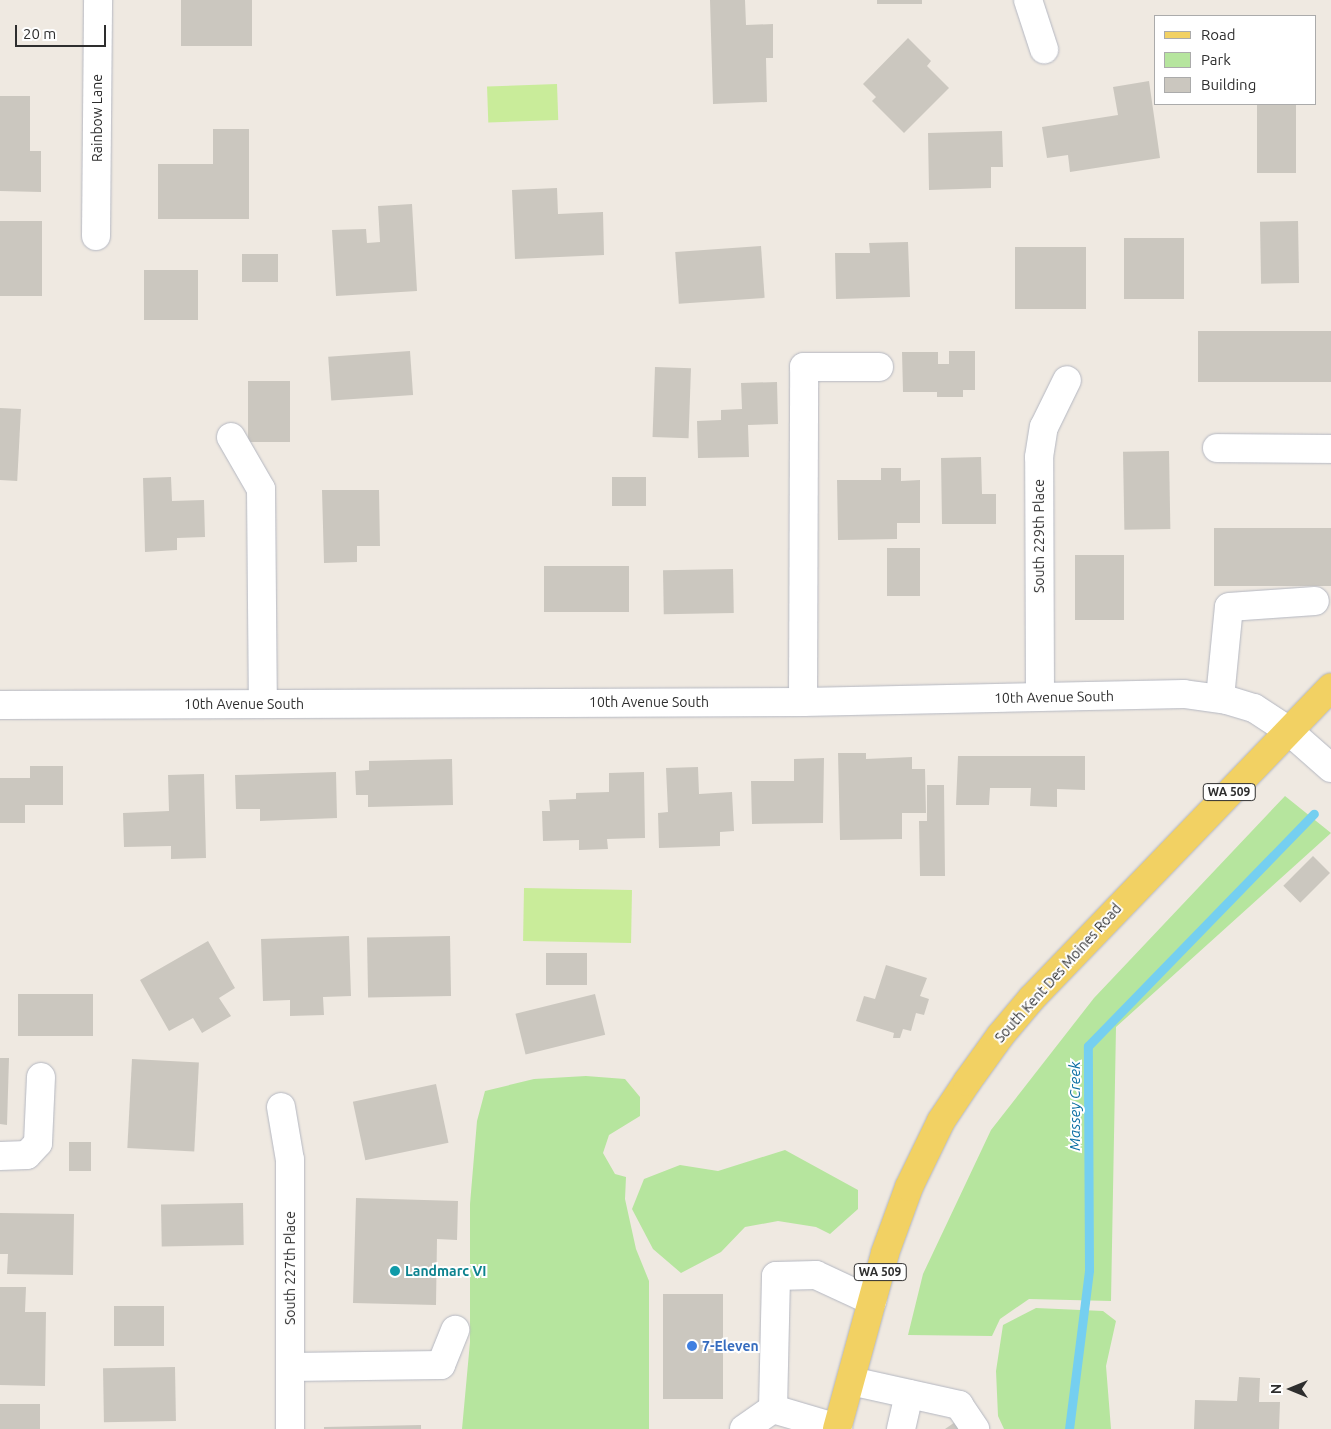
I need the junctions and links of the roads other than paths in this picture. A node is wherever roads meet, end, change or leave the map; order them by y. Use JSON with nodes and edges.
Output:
{"nodes":[{"id":1,"x":98,"y":0,"type":"edge"},
{"id":2,"x":1028,"y":0,"type":"edge"},
{"id":3,"x":1044,"y":49,"type":"dead end"},
{"id":4,"x":96,"y":236,"type":"dead end"},
{"id":5,"x":879,"y":367,"type":"dead end"},
{"id":6,"x":1066,"y":380,"type":"dead end"},
{"id":7,"x":231,"y":438,"type":"dead end"},
{"id":8,"x":1217,"y":448,"type":"dead end"},
{"id":9,"x":1331,"y":448,"type":"edge"},
{"id":10,"x":1315,"y":601,"type":"dead end"},
{"id":11,"x":1331,"y":687,"type":"edge"},
{"id":12,"x":1040,"y":697,"type":"junction"},
{"id":13,"x":1220,"y":698,"type":"junction"},
{"id":14,"x":802,"y":702,"type":"junction"},
{"id":15,"x":263,"y":704,"type":"junction"},
{"id":16,"x":0,"y":705,"type":"edge"},
{"id":17,"x":1289,"y":731,"type":"junction"},
{"id":18,"x":1331,"y":768,"type":"edge"},
{"id":19,"x":41,"y":1077,"type":"dead end"},
{"id":20,"x":281,"y":1107,"type":"dead end"},
{"id":21,"x":0,"y":1156,"type":"edge"},
{"id":22,"x":872,"y":1301,"type":"junction"},
{"id":23,"x":455,"y":1330,"type":"dead end"},
{"id":24,"x":290,"y":1367,"type":"junction"},
{"id":25,"x":850,"y":1381,"type":"junction"},
{"id":26,"x":909,"y":1394,"type":"junction"},
{"id":27,"x":773,"y":1409,"type":"junction"},
{"id":28,"x":290,"y":1429,"type":"edge"},
{"id":29,"x":744,"y":1429,"type":"edge"},
{"id":30,"x":838,"y":1429,"type":"edge"},
{"id":31,"x":900,"y":1429,"type":"edge"},
{"id":32,"x":975,"y":1429,"type":"edge"}],
"edges":[{"from":1,"to":4,"type":"street","name":"Rainbow Lane"},
{"from":2,"to":3,"type":"street"},
{"from":5,"to":14,"type":"street"},
{"from":6,"to":12,"type":"street","name":"South 229th Place"},
{"from":7,"to":15,"type":"street"},
{"from":8,"to":9,"type":"street"},
{"from":10,"to":13,"type":"street"},
{"from":11,"to":17,"type":"main road","name":"South Kent Des Moines Road","number":"WA 509"},
{"from":12,"to":13,"type":"street","name":"10th Avenue South"},
{"from":12,"to":14,"type":"street","name":"10th Avenue South"},
{"from":13,"to":17,"type":"street","name":"10th Avenue South"},
{"from":14,"to":15,"type":"street","name":"10th Avenue South"},
{"from":15,"to":16,"type":"street","name":"10th Avenue South"},
{"from":17,"to":18,"type":"street","name":"10th Avenue South"},
{"from":17,"to":22,"type":"main road","name":"South Kent Des Moines Road","number":"WA 509"},
{"from":19,"to":21,"type":"street"},
{"from":20,"to":24,"type":"street","name":"South 227th Place"},
{"from":22,"to":25,"type":"main road","name":"South Kent Des Moines Road","number":"WA 509"},
{"from":22,"to":27,"type":"street"},
{"from":23,"to":24,"type":"street"},
{"from":24,"to":28,"type":"street","name":"South 227th Place"},
{"from":25,"to":26,"type":"street"},
{"from":25,"to":30,"type":"main road","name":"South Kent Des Moines Road","number":"WA 509"},
{"from":26,"to":31,"type":"street"},
{"from":26,"to":32,"type":"street"},
{"from":27,"to":29,"type":"street"},
{"from":27,"to":30,"type":"street"}]}
